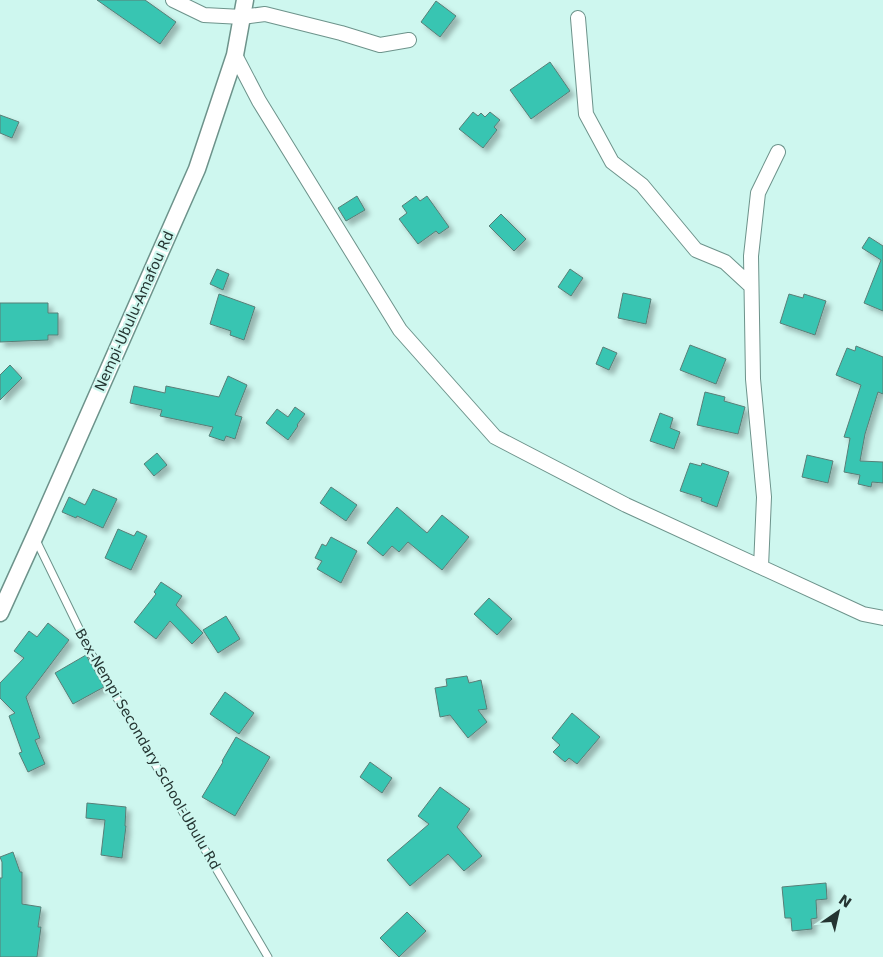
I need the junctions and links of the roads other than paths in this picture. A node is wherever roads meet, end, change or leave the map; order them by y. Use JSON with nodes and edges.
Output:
{"nodes":[{"id":1,"x":173,"y":0,"type":"edge"},
{"id":2,"x":245,"y":0,"type":"edge"},
{"id":3,"x":242,"y":17,"type":"junction"},
{"id":4,"x":578,"y":18,"type":"dead end"},
{"id":5,"x":409,"y":40,"type":"dead end"},
{"id":6,"x":235,"y":54,"type":"junction"},
{"id":7,"x":778,"y":152,"type":"dead end"},
{"id":8,"x":751,"y":286,"type":"junction"},
{"id":9,"x":34,"y":538,"type":"junction"},
{"id":10,"x":761,"y":567,"type":"junction"},
{"id":11,"x":0,"y":613,"type":"edge"},
{"id":12,"x":883,"y":618,"type":"edge"},
{"id":13,"x":268,"y":957,"type":"edge"}],
"edges":[{"from":1,"to":3,"type":"street"},
{"from":2,"to":3,"type":"street","name":"Nempi-Ubulu-Amafou Rd"},
{"from":3,"to":5,"type":"street"},
{"from":3,"to":6,"type":"street","name":"Nempi-Ubulu-Amafou Rd"},
{"from":4,"to":8,"type":"street"},
{"from":6,"to":9,"type":"street","name":"Nempi-Ubulu-Amafou Rd"},
{"from":6,"to":10,"type":"street"},
{"from":7,"to":8,"type":"street"},
{"from":8,"to":10,"type":"street"},
{"from":9,"to":11,"type":"street","name":"Nempi-Ubulu-Amafou Rd"},
{"from":9,"to":13,"type":"lane","name":"Bex-Nempi Secondary School-Ubulu Rd"},
{"from":10,"to":12,"type":"street"}]}
